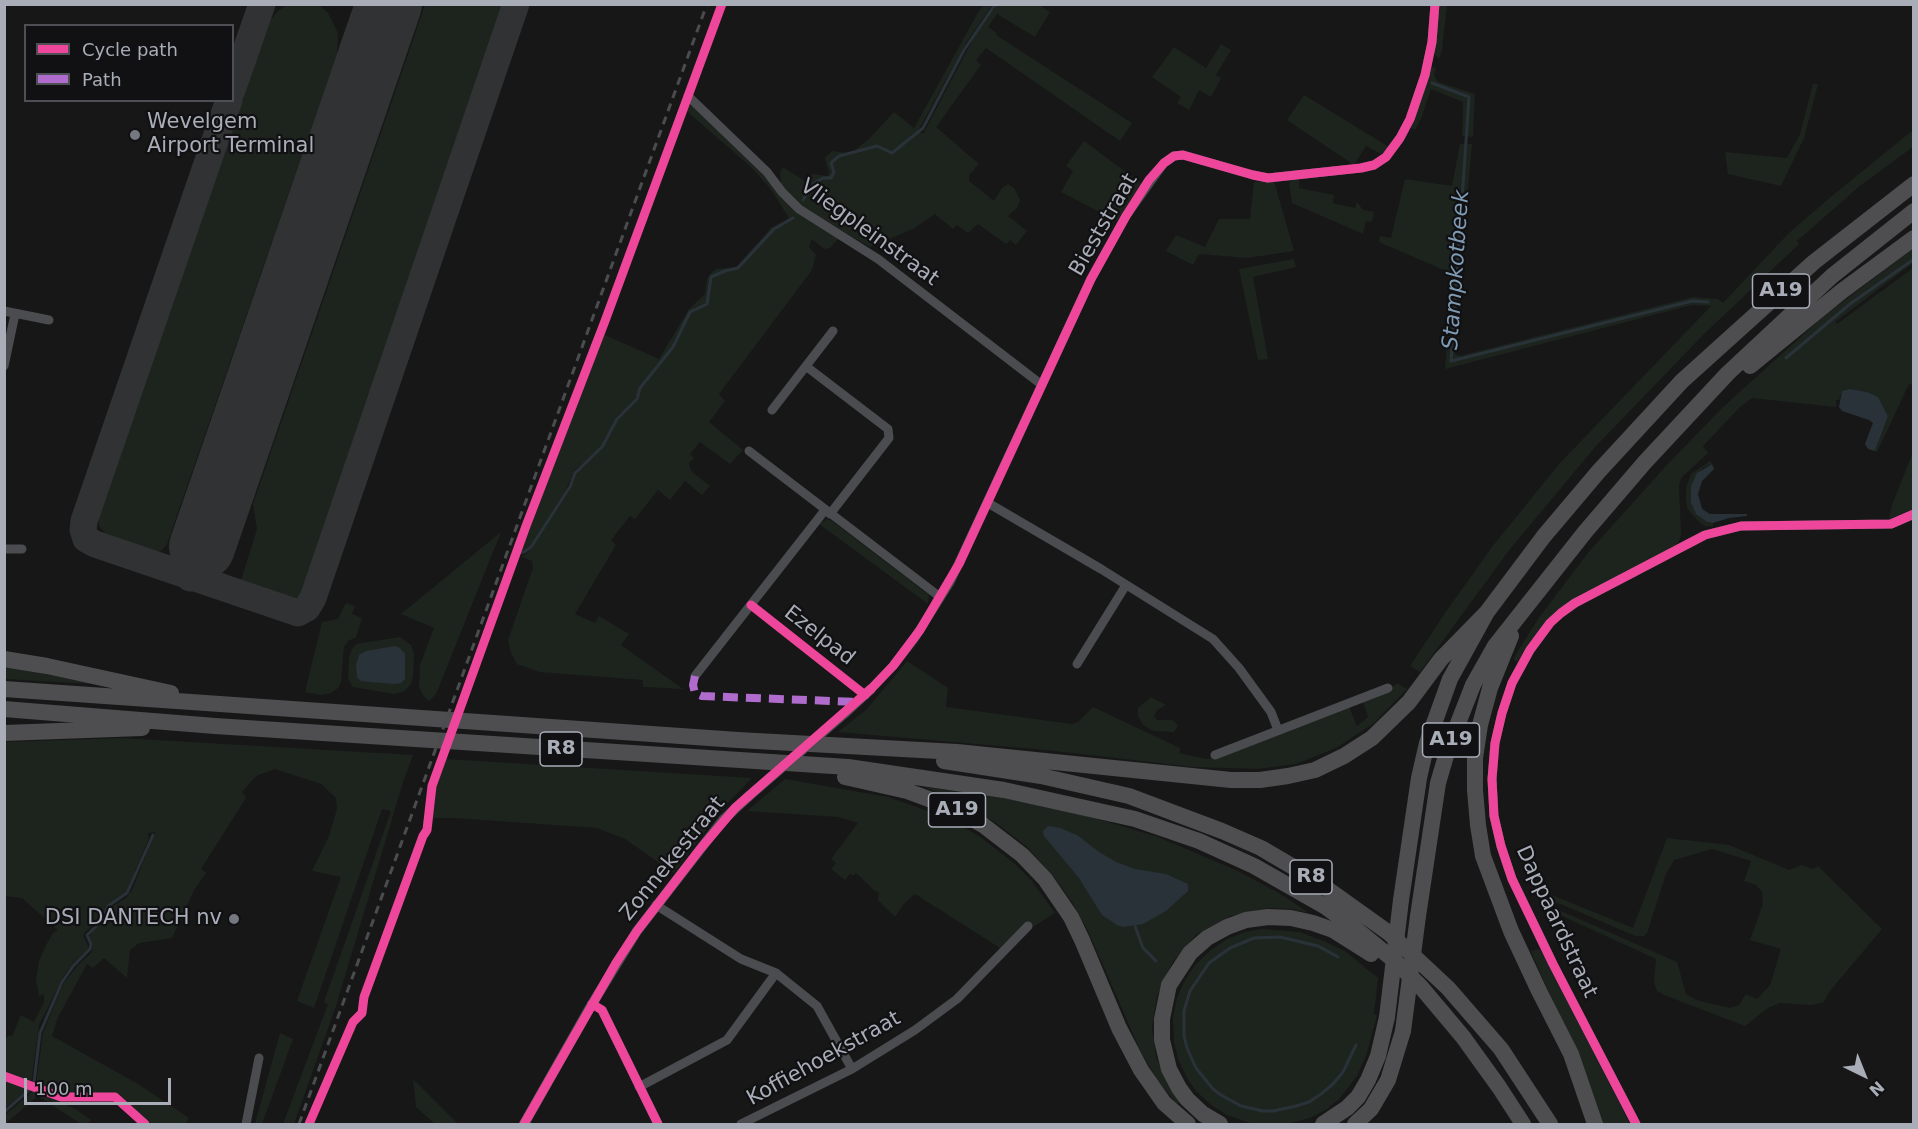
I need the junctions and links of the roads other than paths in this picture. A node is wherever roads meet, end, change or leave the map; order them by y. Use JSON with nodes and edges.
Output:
{"nodes":[{"id":1,"x":1435,"y":4,"type":"edge"},
{"id":2,"x":688,"y":96,"type":"dead end"},
{"id":3,"x":1914,"y":184,"type":"edge"},
{"id":4,"x":1914,"y":211,"type":"edge"},
{"id":5,"x":1914,"y":238,"type":"edge"},
{"id":6,"x":4,"y":311,"type":"edge"},
{"id":7,"x":15,"y":314,"type":"junction"},
{"id":8,"x":49,"y":320,"type":"dead end"},
{"id":9,"x":833,"y":331,"type":"dead end"},
{"id":10,"x":4,"y":366,"type":"edge"},
{"id":11,"x":807,"y":367,"type":"junction"},
{"id":12,"x":1042,"y":385,"type":"junction"},
{"id":13,"x":1701,"y":402,"type":"junction"},
{"id":14,"x":772,"y":410,"type":"dead end"},
{"id":15,"x":749,"y":451,"type":"dead end"},
{"id":16,"x":988,"y":503,"type":"junction"},
{"id":17,"x":828,"y":512,"type":"junction"},
{"id":18,"x":1914,"y":514,"type":"edge"},
{"id":19,"x":4,"y":549,"type":"edge"},
{"id":20,"x":22,"y":549,"type":"dead end"},
{"id":21,"x":1126,"y":585,"type":"junction"},
{"id":22,"x":940,"y":597,"type":"junction"},
{"id":23,"x":1487,"y":612,"type":"junction"},
{"id":24,"x":1521,"y":613,"type":"junction"},
{"id":25,"x":4,"y":659,"type":"edge"},
{"id":26,"x":1077,"y":664,"type":"dead end"},
{"id":27,"x":695,"y":676,"type":"dead end"},
{"id":28,"x":1388,"y":688,"type":"dead end"},
{"id":29,"x":4,"y":689,"type":"edge"},
{"id":30,"x":871,"y":689,"type":"joint"},
{"id":31,"x":225,"y":705,"type":"junction"},
{"id":32,"x":4,"y":709,"type":"edge"},
{"id":33,"x":215,"y":726,"type":"junction"},
{"id":34,"x":1278,"y":730,"type":"junction"},
{"id":35,"x":4,"y":733,"type":"edge"},
{"id":36,"x":854,"y":747,"type":"junction"},
{"id":37,"x":1215,"y":755,"type":"dead end"},
{"id":38,"x":716,"y":760,"type":"junction"},
{"id":39,"x":656,"y":905,"type":"junction"},
{"id":40,"x":1028,"y":926,"type":"dead end"},
{"id":41,"x":776,"y":973,"type":"junction"},
{"id":42,"x":592,"y":1004,"type":"junction"},
{"id":43,"x":1443,"y":1014,"type":"junction"},
{"id":44,"x":259,"y":1058,"type":"dead end"},
{"id":45,"x":852,"y":1069,"type":"junction"},
{"id":46,"x":639,"y":1087,"type":"junction"},
{"id":47,"x":246,"y":1125,"type":"edge"},
{"id":48,"x":524,"y":1125,"type":"edge"},
{"id":49,"x":658,"y":1125,"type":"edge"},
{"id":50,"x":741,"y":1125,"type":"edge"},
{"id":51,"x":1188,"y":1125,"type":"edge"},
{"id":52,"x":1220,"y":1125,"type":"edge"},
{"id":53,"x":1323,"y":1125,"type":"edge"},
{"id":54,"x":1355,"y":1125,"type":"edge"},
{"id":55,"x":1523,"y":1125,"type":"edge"},
{"id":56,"x":1550,"y":1125,"type":"edge"},
{"id":57,"x":1595,"y":1125,"type":"edge"},
{"id":58,"x":1636,"y":1125,"type":"edge"}],
"edges":[{"from":1,"to":12,"type":"street","name":"Bieststraat"},
{"from":2,"to":12,"type":"street","name":"Vliegpleinstraat"},
{"from":3,"to":23,"type":"highway","number":"A19"},
{"from":4,"to":13,"type":"highway","number":"A19"},
{"from":5,"to":13,"type":"highway"},
{"from":6,"to":7,"type":"street"},
{"from":7,"to":8,"type":"street"},
{"from":7,"to":10,"type":"street"},
{"from":9,"to":11,"type":"street"},
{"from":11,"to":14,"type":"street"},
{"from":11,"to":17,"type":"street"},
{"from":12,"to":16,"type":"street","name":"Bieststraat"},
{"from":13,"to":24,"type":"highway","number":"A19"},
{"from":15,"to":17,"type":"street"},
{"from":16,"to":21,"type":"street"},
{"from":16,"to":22,"type":"street","name":"Bieststraat"},
{"from":17,"to":22,"type":"street"},
{"from":17,"to":27,"type":"street"},
{"from":18,"to":58,"type":"street","name":"Dappaardstraat"},
{"from":19,"to":20,"type":"street"},
{"from":21,"to":26,"type":"street"},
{"from":21,"to":34,"type":"street"},
{"from":22,"to":30,"type":"street","name":"Zonnekestraat"},
{"from":23,"to":36,"type":"highway"},
{"from":23,"to":53,"type":"highway","bridge":true},
{"from":24,"to":54,"type":"highway","number":"A19","bridge":true},
{"from":24,"to":57,"type":"highway"},
{"from":25,"to":31,"type":"highway"},
{"from":28,"to":34,"type":"street"},
{"from":29,"to":31,"type":"highway","number":"R8"},
{"from":30,"to":39,"type":"street","name":"Zonnekestraat","bridge":true},
{"from":31,"to":36,"type":"highway","number":"R8"},
{"from":32,"to":33,"type":"highway","number":"R8"},
{"from":33,"to":35,"type":"highway"},
{"from":33,"to":38,"type":"highway","number":"R8"},
{"from":34,"to":37,"type":"street"},
{"from":36,"to":56,"type":"highway","number":"R8"},
{"from":38,"to":43,"type":"highway","number":"R8"},
{"from":38,"to":51,"type":"highway","number":"A19"},
{"from":39,"to":41,"type":"street"},
{"from":39,"to":42,"type":"street","name":"Zonnekestraat"},
{"from":40,"to":45,"type":"street","name":"Koffiehoekstraat"},
{"from":41,"to":45,"type":"street"},
{"from":41,"to":46,"type":"street"},
{"from":42,"to":46,"type":"street"},
{"from":42,"to":48,"type":"street","name":"Zonnekestraat"},
{"from":43,"to":52,"type":"highway"},
{"from":43,"to":55,"type":"highway","number":"R8"},
{"from":44,"to":47,"type":"street"},
{"from":45,"to":50,"type":"street","name":"Koffiehoekstraat"},
{"from":46,"to":49,"type":"street"}]}
